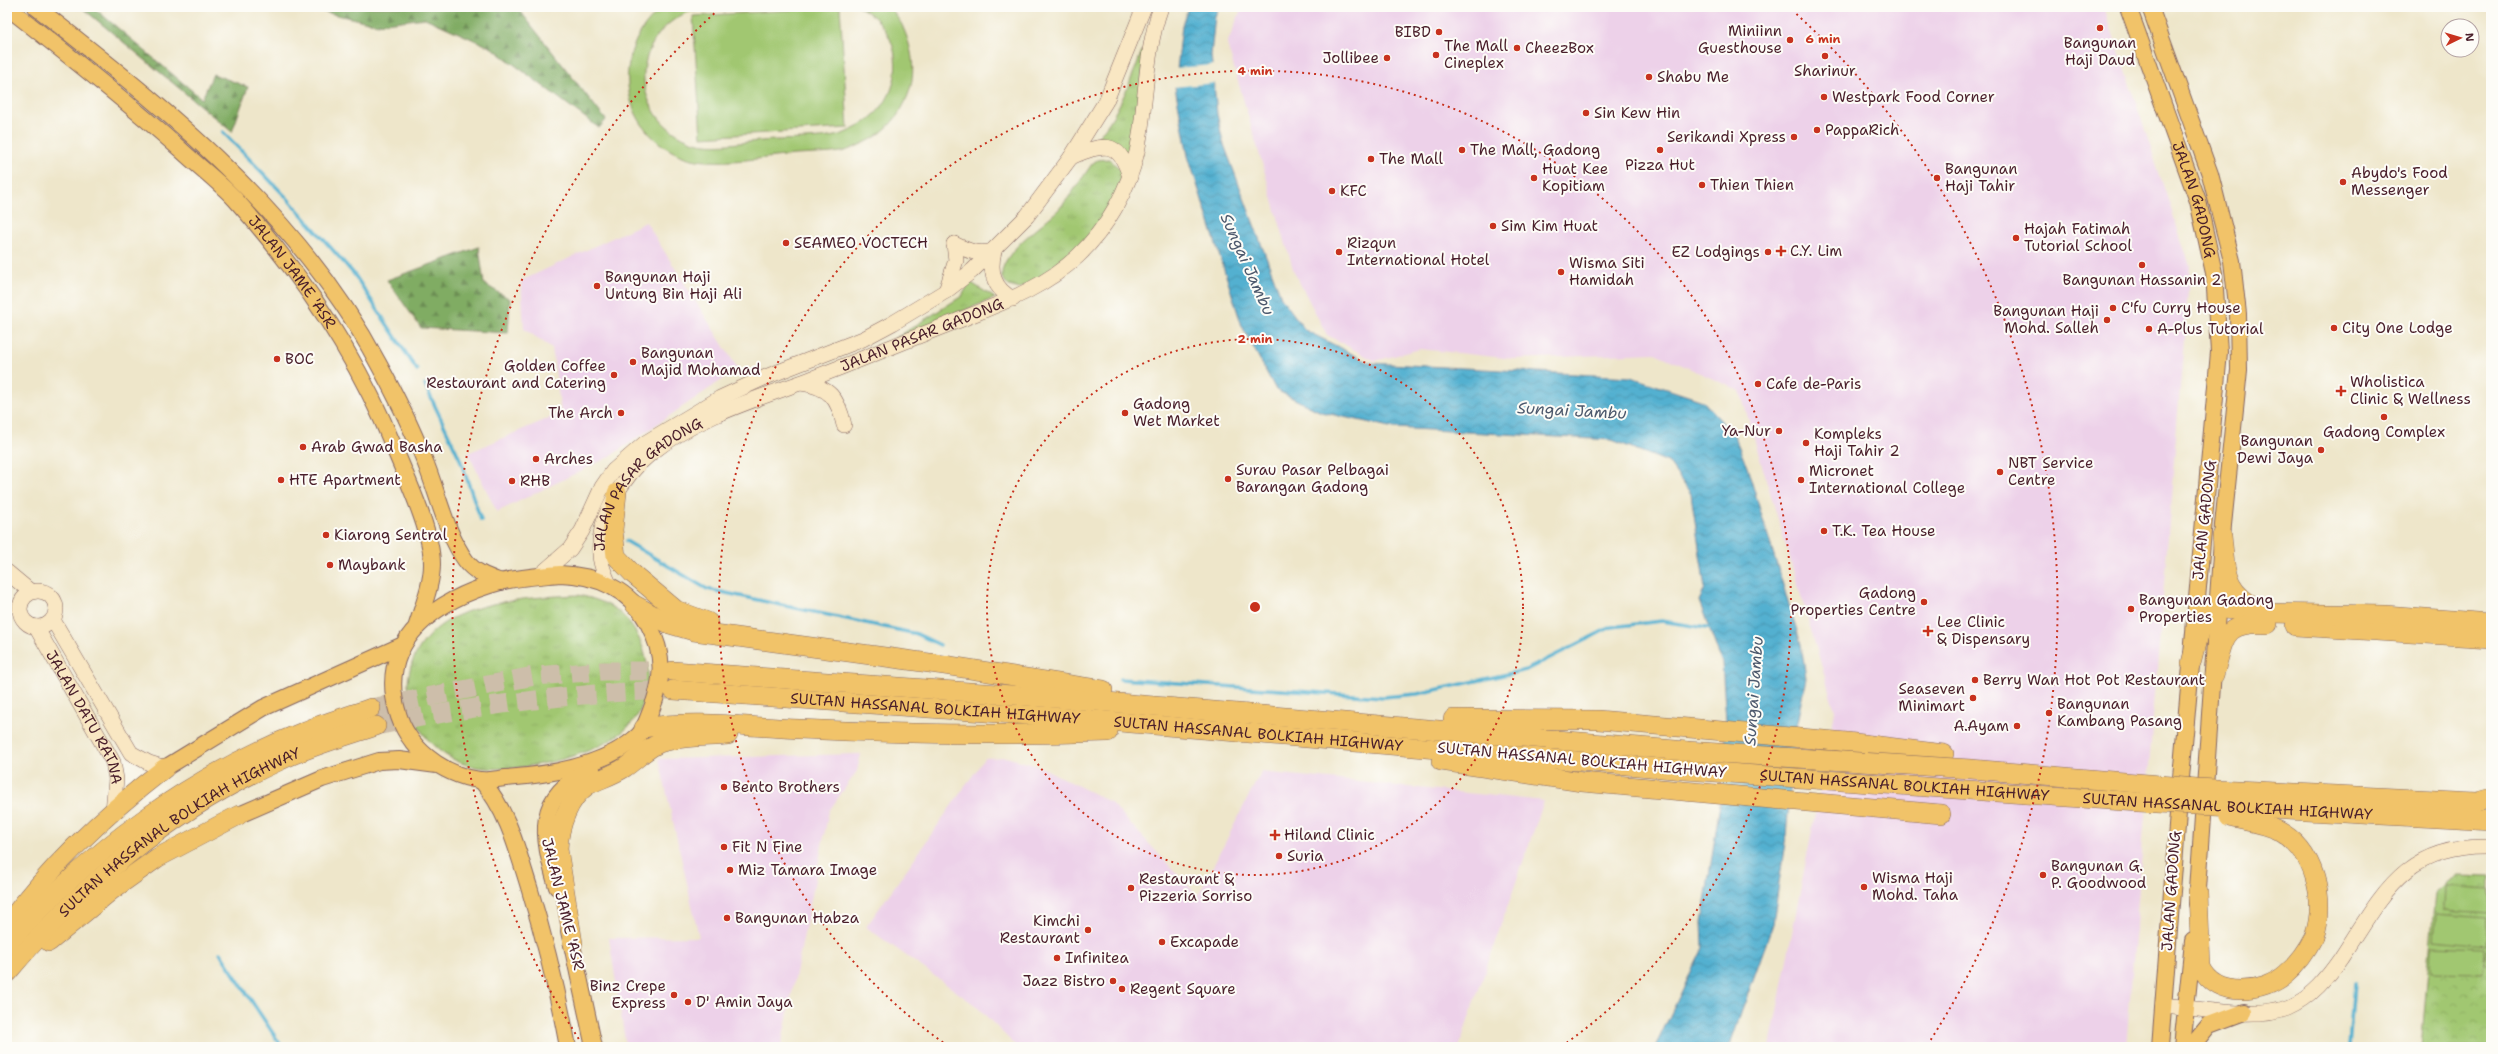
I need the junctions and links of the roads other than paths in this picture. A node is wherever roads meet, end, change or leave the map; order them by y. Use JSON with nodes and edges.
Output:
{"nodes":[{"id":1,"x":7,"y":7,"type":"edge"},
{"id":2,"x":36,"y":7,"type":"edge"},
{"id":3,"x":1144,"y":7,"type":"edge"},
{"id":4,"x":1162,"y":7,"type":"edge"},
{"id":5,"x":2128,"y":7,"type":"edge"},
{"id":6,"x":2150,"y":7,"type":"edge"},
{"id":7,"x":1071,"y":157,"type":"junction"},
{"id":8,"x":1130,"y":177,"type":"junction"},
{"id":9,"x":994,"y":251,"type":"junction"},
{"id":10,"x":946,"y":291,"type":"junction"},
{"id":11,"x":1013,"y":299,"type":"junction"},
{"id":12,"x":801,"y":383,"type":"junction"},
{"id":13,"x":844,"y":425,"type":"dead end"},
{"id":14,"x":617,"y":493,"type":"junction"},
{"id":15,"x":2222,"y":536,"type":"junction"},
{"id":16,"x":7,"y":572,"type":"edge"},
{"id":17,"x":540,"y":576,"type":"junction"},
{"id":18,"x":7,"y":579,"type":"edge"},
{"id":19,"x":501,"y":582,"type":"junction"},
{"id":20,"x":608,"y":584,"type":"junction"},
{"id":21,"x":31,"y":592,"type":"junction"},
{"id":22,"x":635,"y":604,"type":"junction"},
{"id":23,"x":20,"y":605,"type":"junction"},
{"id":24,"x":2218,"y":608,"type":"junction"},
{"id":25,"x":2269,"y":613,"type":"junction"},
{"id":26,"x":52,"y":620,"type":"junction"},
{"id":27,"x":2491,"y":623,"type":"edge"},
{"id":28,"x":417,"y":625,"type":"junction"},
{"id":29,"x":36,"y":627,"type":"junction"},
{"id":30,"x":2491,"y":638,"type":"edge"},
{"id":31,"x":775,"y":643,"type":"junction"},
{"id":32,"x":403,"y":646,"type":"junction"},
{"id":33,"x":2191,"y":663,"type":"junction"},
{"id":34,"x":673,"y":671,"type":"tunnel mouth"},
{"id":35,"x":2214,"y":675,"type":"junction"},
{"id":36,"x":673,"y":690,"type":"tunnel mouth"},
{"id":37,"x":1233,"y":712,"type":"junction"},
{"id":38,"x":1364,"y":723,"type":"junction"},
{"id":39,"x":1192,"y":728,"type":"junction"},
{"id":40,"x":799,"y":730,"type":"junction"},
{"id":41,"x":642,"y":731,"type":"junction"},
{"id":42,"x":1342,"y":741,"type":"junction"},
{"id":43,"x":1944,"y":754,"type":"dead end"},
{"id":44,"x":1686,"y":760,"type":"junction"},
{"id":45,"x":439,"y":766,"type":"junction"},
{"id":46,"x":165,"y":768,"type":"junction"},
{"id":47,"x":481,"y":780,"type":"junction"},
{"id":48,"x":2165,"y":804,"type":"junction"},
{"id":49,"x":2485,"y":809,"type":"edge"},
{"id":50,"x":113,"y":811,"type":"junction"},
{"id":51,"x":1941,"y":814,"type":"dead end"},
{"id":52,"x":239,"y":815,"type":"joint"},
{"id":53,"x":2491,"y":847,"type":"edge"},
{"id":54,"x":2198,"y":892,"type":"junction"},
{"id":55,"x":7,"y":925,"type":"edge"},
{"id":56,"x":573,"y":943,"type":"junction"},
{"id":57,"x":7,"y":945,"type":"edge"},
{"id":58,"x":7,"y":973,"type":"edge"},
{"id":59,"x":7,"y":978,"type":"edge"},
{"id":60,"x":2163,"y":1005,"type":"junction"},
{"id":61,"x":2187,"y":1007,"type":"junction"},
{"id":62,"x":2244,"y":1012,"type":"junction"},
{"id":63,"x":568,"y":1047,"type":"edge"},
{"id":64,"x":594,"y":1047,"type":"edge"},
{"id":65,"x":2160,"y":1047,"type":"edge"},
{"id":66,"x":2182,"y":1047,"type":"edge"},
{"id":67,"x":2191,"y":1047,"type":"edge"}],
"edges":[{"from":1,"to":28,"type":"main road","name":"JALAN JAME 'ASR"},
{"from":2,"to":19,"type":"main road","name":"JALAN JAME 'ASR"},
{"from":3,"to":7,"type":"street","name":"JALAN PASAR GADONG"},
{"from":4,"to":8,"type":"street","name":"JALAN PASAR GADONG"},
{"from":5,"to":33,"type":"main road","name":"JALAN GADONG"},
{"from":6,"to":15,"type":"main road","name":"JALAN GADONG"},
{"from":7,"to":8,"type":"street"},
{"from":7,"to":9,"type":"street","name":"JALAN PASAR GADONG"},
{"from":8,"to":11,"type":"street","name":"JALAN PASAR GADONG"},
{"from":9,"to":10,"type":"street","name":"JALAN PASAR GADONG"},
{"from":9,"to":10,"type":"street"},
{"from":9,"to":11,"type":"street"},
{"from":10,"to":17,"type":"street","name":"JALAN PASAR GADONG"},
{"from":11,"to":12,"type":"street","name":"JALAN PASAR GADONG"},
{"from":12,"to":13,"type":"street"},
{"from":12,"to":14,"type":"street","name":"JALAN PASAR GADONG"},
{"from":14,"to":20,"type":"street","name":"JALAN PASAR GADONG"},
{"from":14,"to":31,"type":"highway"},
{"from":15,"to":24,"type":"main road","name":"JALAN GADONG"},
{"from":15,"to":25,"type":"highway"},
{"from":16,"to":21,"type":"street"},
{"from":17,"to":19,"type":"main road"},
{"from":17,"to":20,"type":"main road"},
{"from":18,"to":23,"type":"street"},
{"from":19,"to":28,"type":"main road"},
{"from":20,"to":22,"type":"main road"},
{"from":21,"to":23,"type":"street"},
{"from":21,"to":26,"type":"street"},
{"from":22,"to":31,"type":"highway"},
{"from":22,"to":41,"type":"main road","name":"JALAN JAME 'ASR"},
{"from":23,"to":29,"type":"street"},
{"from":24,"to":25,"type":"highway"},
{"from":24,"to":33,"type":"highway"},
{"from":24,"to":35,"type":"main road","name":"JALAN GADONG"},
{"from":25,"to":27,"type":"highway"},
{"from":26,"to":29,"type":"street"},
{"from":26,"to":46,"type":"street","name":"JALAN DATU RATNA"},
{"from":28,"to":32,"type":"main road"},
{"from":29,"to":50,"type":"street","name":"JALAN DATU RATNA"},
{"from":30,"to":35,"type":"highway"},
{"from":31,"to":37,"type":"highway"},
{"from":32,"to":45,"type":"main road"},
{"from":32,"to":46,"type":"main road"},
{"from":33,"to":60,"type":"main road","name":"JALAN GADONG"},
{"from":34,"to":37,"type":"highway","name":"SULTAN HASSANAL BOLKIAH HIGHWAY"},
{"from":35,"to":54,"type":"main road","name":"JALAN GADONG"},
{"from":36,"to":39,"type":"highway","name":"SULTAN HASSANAL BOLKIAH HIGHWAY"},
{"from":37,"to":38,"type":"highway","name":"SULTAN HASSANAL BOLKIAH HIGHWAY"},
{"from":38,"to":43,"type":"highway"},
{"from":38,"to":44,"type":"highway","name":"SULTAN HASSANAL BOLKIAH HIGHWAY"},
{"from":39,"to":40,"type":"highway"},
{"from":39,"to":42,"type":"highway","name":"SULTAN HASSANAL BOLKIAH HIGHWAY"},
{"from":40,"to":41,"type":"highway"},
{"from":40,"to":56,"type":"highway"},
{"from":41,"to":47,"type":"main road"},
{"from":41,"to":56,"type":"main road","name":"JALAN JAME 'ASR"},
{"from":42,"to":44,"type":"highway","name":"SULTAN HASSANAL BOLKIAH HIGHWAY"},
{"from":42,"to":51,"type":"highway"},
{"from":44,"to":48,"type":"highway","name":"SULTAN HASSANAL BOLKIAH HIGHWAY","bridge":true},
{"from":44,"to":49,"type":"highway","name":"SULTAN HASSANAL BOLKIAH HIGHWAY","bridge":true},
{"from":45,"to":47,"type":"main road"},
{"from":45,"to":52,"type":"main road"},
{"from":46,"to":50,"type":"highway"},
{"from":47,"to":63,"type":"main road","name":"JALAN JAME 'ASR"},
{"from":48,"to":49,"type":"highway","name":"SULTAN HASSANAL BOLKIAH HIGHWAY","bridge":true},
{"from":48,"to":54,"type":"highway","bridge":true},
{"from":50,"to":55,"type":"highway"},
{"from":52,"to":59,"type":"highway"},
{"from":53,"to":62,"type":"street"},
{"from":54,"to":61,"type":"main road","name":"JALAN GADONG"},
{"from":56,"to":64,"type":"main road","name":"JALAN JAME 'ASR"},
{"from":57,"to":58,"type":"highway","name":"SULTAN HASSANAL BOLKIAH HIGHWAY"},
{"from":60,"to":61,"type":"street"},
{"from":60,"to":65,"type":"main road","name":"JALAN GADONG"},
{"from":61,"to":62,"type":"street"},
{"from":61,"to":66,"type":"main road","name":"JALAN GADONG"},
{"from":62,"to":67,"type":"main road"}]}
